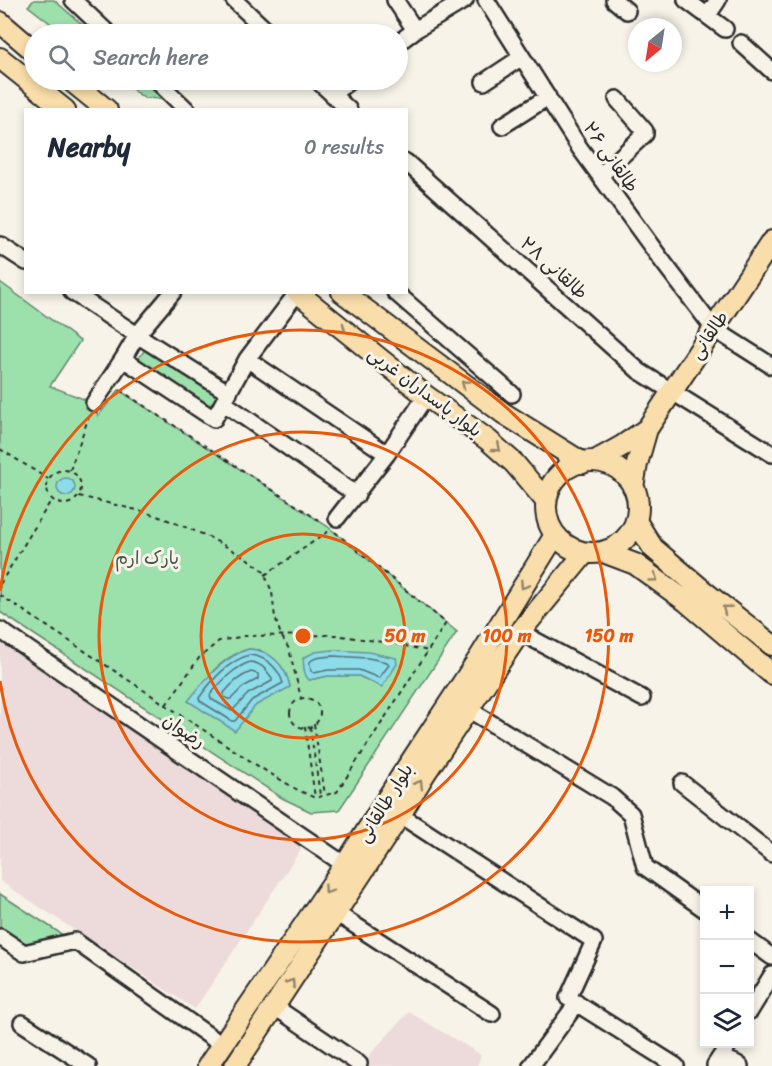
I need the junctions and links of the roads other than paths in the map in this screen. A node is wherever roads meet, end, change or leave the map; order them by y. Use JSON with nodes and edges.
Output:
{"nodes":[{"id":1,"x":73,"y":0,"type":"edge"},
{"id":2,"x":234,"y":0,"type":"edge"},
{"id":3,"x":394,"y":0,"type":"edge"},
{"id":4,"x":465,"y":0,"type":"edge"},
{"id":5,"x":486,"y":0,"type":"edge"},
{"id":6,"x":614,"y":0,"type":"edge"},
{"id":7,"x":686,"y":0,"type":"edge"},
{"id":8,"x":718,"y":0,"type":"edge"},
{"id":9,"x":627,"y":11,"type":"dead end"},
{"id":10,"x":708,"y":15,"type":"junction"},
{"id":11,"x":0,"y":22,"type":"edge"},
{"id":12,"x":98,"y":24,"type":"edge"},
{"id":13,"x":259,"y":24,"type":"edge"},
{"id":14,"x":725,"y":29,"type":"dead end"},
{"id":15,"x":414,"y":30,"type":"junction"},
{"id":16,"x":408,"y":35,"type":"edge"},
{"id":17,"x":24,"y":42,"type":"edge"},
{"id":18,"x":741,"y":43,"type":"dead end"},
{"id":19,"x":522,"y":57,"type":"junction"},
{"id":20,"x":0,"y":58,"type":"edge"},
{"id":21,"x":772,"y":71,"type":"edge"},
{"id":22,"x":24,"y":77,"type":"edge"},
{"id":23,"x":484,"y":82,"type":"dead end"},
{"id":24,"x":40,"y":90,"type":"edge"},
{"id":25,"x":82,"y":90,"type":"edge"},
{"id":26,"x":166,"y":90,"type":"edge"},
{"id":27,"x":328,"y":90,"type":"edge"},
{"id":28,"x":337,"y":90,"type":"edge"},
{"id":29,"x":332,"y":94,"type":"junction"},
{"id":30,"x":548,"y":98,"type":"junction"},
{"id":31,"x":617,"y":99,"type":"dead end"},
{"id":32,"x":62,"y":108,"type":"edge"},
{"id":33,"x":105,"y":108,"type":"edge"},
{"id":34,"x":185,"y":108,"type":"edge"},
{"id":35,"x":347,"y":108,"type":"edge"},
{"id":36,"x":502,"y":126,"type":"dead end"},
{"id":37,"x":409,"y":170,"type":"edge"},
{"id":38,"x":600,"y":176,"type":"junction"},
{"id":39,"x":772,"y":241,"type":"edge"},
{"id":40,"x":0,"y":245,"type":"edge"},
{"id":41,"x":24,"y":261,"type":"edge"},
{"id":42,"x":75,"y":294,"type":"edge"},
{"id":43,"x":171,"y":294,"type":"edge"},
{"id":44,"x":296,"y":294,"type":"edge"},
{"id":45,"x":298,"y":294,"type":"edge"},
{"id":46,"x":345,"y":294,"type":"edge"},
{"id":47,"x":397,"y":294,"type":"edge"},
{"id":48,"x":714,"y":329,"type":"junction"},
{"id":49,"x":137,"y":335,"type":"junction"},
{"id":50,"x":123,"y":359,"type":"junction"},
{"id":51,"x":247,"y":359,"type":"junction"},
{"id":52,"x":772,"y":366,"type":"edge"},
{"id":53,"x":671,"y":392,"type":"junction"},
{"id":54,"x":512,"y":394,"type":"dead end"},
{"id":55,"x":426,"y":396,"type":"junction"},
{"id":56,"x":226,"y":398,"type":"junction"},
{"id":57,"x":94,"y":403,"type":"road end"},
{"id":58,"x":647,"y":429,"type":"junction"},
{"id":59,"x":387,"y":454,"type":"junction"},
{"id":60,"x":772,"y":454,"type":"edge"},
{"id":61,"x":589,"y":462,"type":"junction"},
{"id":62,"x":633,"y":487,"type":"junction"},
{"id":63,"x":357,"y":495,"type":"junction"},
{"id":64,"x":546,"y":501,"type":"junction"},
{"id":65,"x":636,"y":521,"type":"junction"},
{"id":66,"x":334,"y":524,"type":"road end"},
{"id":67,"x":555,"y":535,"type":"junction"},
{"id":68,"x":594,"y":553,"type":"junction"},
{"id":69,"x":0,"y":630,"type":"edge"},
{"id":70,"x":520,"y":632,"type":"junction"},
{"id":71,"x":772,"y":645,"type":"edge"},
{"id":72,"x":772,"y":674,"type":"edge"},
{"id":73,"x":642,"y":698,"type":"dead end"},
{"id":74,"x":468,"y":709,"type":"junction"},
{"id":75,"x":682,"y":783,"type":"dead end"},
{"id":76,"x":400,"y":815,"type":"junction"},
{"id":77,"x":772,"y":854,"type":"edge"},
{"id":78,"x":345,"y":865,"type":"junction"},
{"id":79,"x":700,"y":906,"type":"edge"},
{"id":80,"x":336,"y":913,"type":"junction"},
{"id":81,"x":0,"y":937,"type":"edge"},
{"id":82,"x":754,"y":944,"type":"edge"},
{"id":83,"x":772,"y":957,"type":"edge"},
{"id":84,"x":772,"y":975,"type":"edge"},
{"id":85,"x":577,"y":1003,"type":"junction"},
{"id":86,"x":754,"y":1004,"type":"edge"},
{"id":87,"x":275,"y":1007,"type":"junction"},
{"id":88,"x":492,"y":1014,"type":"dead end"},
{"id":89,"x":22,"y":1023,"type":"dead end"},
{"id":90,"x":222,"y":1044,"type":"junction"},
{"id":91,"x":726,"y":1048,"type":"edge"},
{"id":92,"x":359,"y":1064,"type":"dead end"},
{"id":93,"x":88,"y":1066,"type":"edge"},
{"id":94,"x":208,"y":1066,"type":"edge"},
{"id":95,"x":234,"y":1066,"type":"edge"},
{"id":96,"x":531,"y":1066,"type":"edge"},
{"id":97,"x":676,"y":1066,"type":"edge"},
{"id":98,"x":715,"y":1066,"type":"edge"},
{"id":99,"x":740,"y":1066,"type":"edge"}],
"edges":[{"from":1,"to":12,"type":"street"},
{"from":2,"to":13,"type":"street"},
{"from":3,"to":15,"type":"street"},
{"from":4,"to":15,"type":"street"},
{"from":5,"to":19,"type":"street","name":"طالقانی ۲۶"},
{"from":6,"to":9,"type":"street"},
{"from":7,"to":10,"type":"street"},
{"from":8,"to":10,"type":"street"},
{"from":10,"to":14,"type":"street"},
{"from":11,"to":17,"type":"main road"},
{"from":15,"to":16,"type":"street"},
{"from":18,"to":21,"type":"street"},
{"from":19,"to":23,"type":"street"},
{"from":19,"to":30,"type":"street","name":"طالقانی ۲۶"},
{"from":20,"to":22,"type":"main road"},
{"from":24,"to":32,"type":"main road"},
{"from":25,"to":33,"type":"main road"},
{"from":26,"to":34,"type":"street"},
{"from":27,"to":29,"type":"street"},
{"from":28,"to":29,"type":"street"},
{"from":29,"to":35,"type":"street"},
{"from":30,"to":36,"type":"street"},
{"from":30,"to":38,"type":"street","name":"طالقانی ۲۶"},
{"from":31,"to":38,"type":"street"},
{"from":37,"to":53,"type":"street","name":"طالقانی ۲۸"},
{"from":38,"to":48,"type":"street","name":"طالقانی ۲۶"},
{"from":39,"to":48,"type":"main road","name":"طالقانی"},
{"from":40,"to":41,"type":"street"},
{"from":42,"to":49,"type":"street"},
{"from":43,"to":49,"type":"street"},
{"from":44,"to":51,"type":"street"},
{"from":45,"to":55,"type":"main road","name":"بلوار پاسداران غربی","one_way":true},
{"from":61,"to":46,"type":"main road","name":"بلوار پاسداران غربی","one_way":true},
{"from":47,"to":54,"type":"street"},
{"from":48,"to":52,"type":"street"},
{"from":48,"to":53,"type":"main road","name":"طالقانی"},
{"from":49,"to":50,"type":"street"},
{"from":49,"to":56,"type":"street"},
{"from":50,"to":56,"type":"street"},
{"from":50,"to":57,"type":"street"},
{"from":51,"to":56,"type":"street"},
{"from":51,"to":59,"type":"street"},
{"from":53,"to":58,"type":"main road","name":"طالقانی"},
{"from":53,"to":60,"type":"street","name":"طالقانی ۲۸"},
{"from":55,"to":59,"type":"street"},
{"from":55,"to":64,"type":"main road","name":"بلوار پاسداران غربی","one_way":true},
{"from":56,"to":63,"type":"street"},
{"from":58,"to":61,"type":"main road"},
{"from":58,"to":62,"type":"main road"},
{"from":59,"to":63,"type":"street"},
{"from":61,"to":62,"type":"main road"},
{"from":61,"to":64,"type":"main road"},
{"from":62,"to":65,"type":"main road"},
{"from":63,"to":66,"type":"street"},
{"from":64,"to":67,"type":"main road"},
{"from":65,"to":68,"type":"main road"},
{"from":71,"to":65,"type":"main road","one_way":true},
{"from":67,"to":68,"type":"main road"},
{"from":67,"to":78,"type":"main road","name":"بلوار طالقانی","one_way":true},
{"from":68,"to":70,"type":"main road","name":"بلوار طالقانی"},
{"from":68,"to":72,"type":"main road","one_way":true},
{"from":69,"to":78,"type":"street","name":"رضوان"},
{"from":70,"to":73,"type":"street"},
{"from":70,"to":74,"type":"main road","name":"بلوار طالقانی"},
{"from":76,"to":74,"type":"main road","name":"بلوار طالقانی","one_way":true},
{"from":74,"to":79,"type":"street"},
{"from":75,"to":77,"type":"street"},
{"from":76,"to":80,"type":"main road","name":"بلوار طالقانی"},
{"from":76,"to":85,"type":"street"},
{"from":78,"to":90,"type":"main road","name":"بلوار طالقانی","one_way":true},
{"from":87,"to":80,"type":"main road","name":"بلوار طالقانی","one_way":true},
{"from":80,"to":88,"type":"street"},
{"from":81,"to":90,"type":"street"},
{"from":82,"to":83,"type":"street"},
{"from":84,"to":86,"type":"street"},
{"from":85,"to":96,"type":"street"},
{"from":85,"to":97,"type":"street"},
{"from":87,"to":92,"type":"street"},
{"from":87,"to":95,"type":"main road","name":"بلوار طالقانی"},
{"from":89,"to":93,"type":"street"},
{"from":90,"to":94,"type":"main road","name":"بلوار طالقانی"},
{"from":91,"to":98,"type":"street"},
{"from":98,"to":99,"type":"street"}]}
